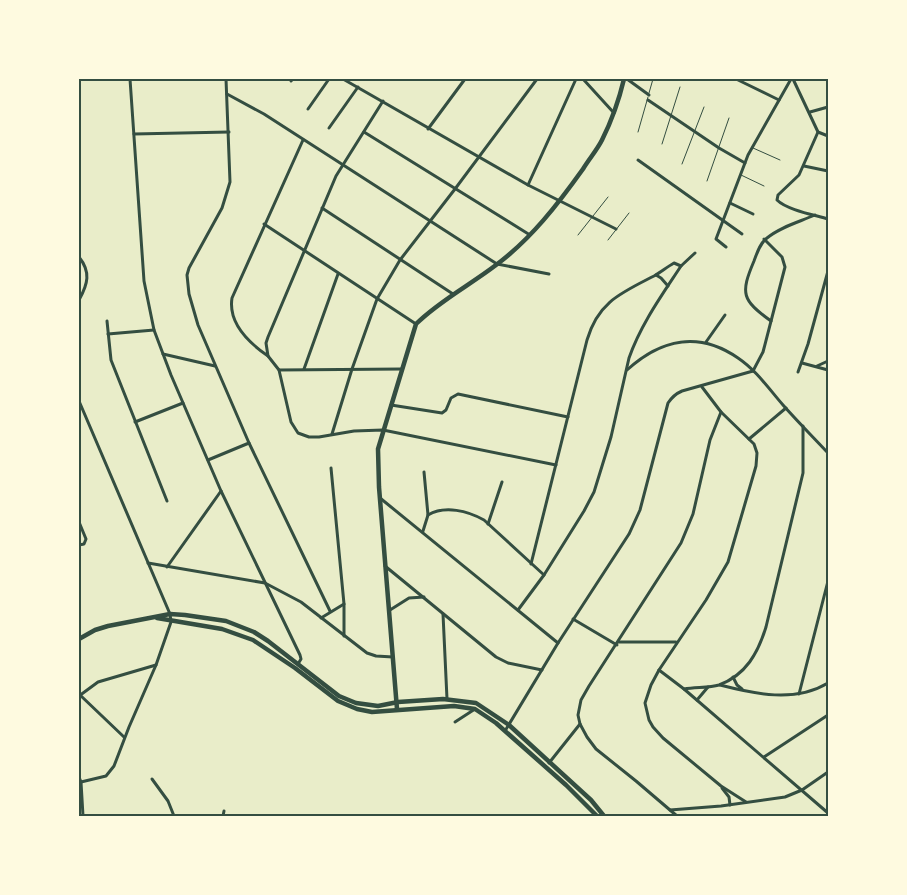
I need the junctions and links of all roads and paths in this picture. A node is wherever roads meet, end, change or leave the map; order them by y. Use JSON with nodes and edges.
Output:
{"nodes":[{"id":1,"x":130,"y":79,"type":"edge"},
{"id":2,"x":226,"y":79,"type":"edge"},
{"id":3,"x":329,"y":79,"type":"edge"},
{"id":4,"x":343,"y":79,"type":"edge"},
{"id":5,"x":465,"y":79,"type":"edge"},
{"id":6,"x":537,"y":79,"type":"edge"},
{"id":7,"x":576,"y":79,"type":"edge"},
{"id":8,"x":583,"y":79,"type":"edge"},
{"id":9,"x":626,"y":79,"type":"edge"},
{"id":10,"x":653,"y":79,"type":"edge"},
{"id":11,"x":736,"y":79,"type":"edge"},
{"id":12,"x":792,"y":79,"type":"edge"},
{"id":13,"x":680,"y":86,"type":"dead end"},
{"id":14,"x":358,"y":88,"type":"junction"},
{"id":15,"x":228,"y":94,"type":"junction"},
{"id":16,"x":649,"y":94,"type":"junction"},
{"id":17,"x":648,"y":100,"type":"junction"},
{"id":18,"x":779,"y":100,"type":"junction"},
{"id":19,"x":382,"y":101,"type":"junction"},
{"id":20,"x":828,"y":107,"type":"edge"},
{"id":21,"x":704,"y":108,"type":"dead end"},
{"id":22,"x":308,"y":109,"type":"dead end"},
{"id":23,"x":614,"y":112,"type":"junction"},
{"id":24,"x":810,"y":112,"type":"junction"},
{"id":25,"x":672,"y":115,"type":"junction"},
{"id":26,"x":729,"y":118,"type":"dead end"},
{"id":27,"x":329,"y":128,"type":"dead end"},
{"id":28,"x":428,"y":129,"type":"junction"},
{"id":29,"x":229,"y":132,"type":"junction"},
{"id":30,"x":364,"y":132,"type":"junction"},
{"id":31,"x":638,"y":132,"type":"dead end"},
{"id":32,"x":695,"y":132,"type":"junction"},
{"id":33,"x":818,"y":132,"type":"junction"},
{"id":34,"x":134,"y":134,"type":"junction"},
{"id":35,"x":828,"y":136,"type":"edge"},
{"id":36,"x":303,"y":140,"type":"junction"},
{"id":37,"x":662,"y":144,"type":"dead end"},
{"id":38,"x":719,"y":148,"type":"junction"},
{"id":39,"x":752,"y":148,"type":"junction"},
{"id":40,"x":479,"y":156,"type":"junction"},
{"id":41,"x":638,"y":160,"type":"dead end"},
{"id":42,"x":780,"y":160,"type":"dead end"},
{"id":43,"x":745,"y":163,"type":"junction"},
{"id":44,"x":682,"y":164,"type":"dead end"},
{"id":45,"x":342,"y":165,"type":"junction"},
{"id":46,"x":804,"y":166,"type":"junction"},
{"id":47,"x":828,"y":171,"type":"edge"},
{"id":48,"x":740,"y":174,"type":"junction"},
{"id":49,"x":707,"y":181,"type":"dead end"},
{"id":50,"x":528,"y":185,"type":"junction"},
{"id":51,"x":764,"y":186,"type":"dead end"},
{"id":52,"x":455,"y":189,"type":"junction"},
{"id":53,"x":608,"y":197,"type":"dead end"},
{"id":54,"x":559,"y":202,"type":"junction"},
{"id":55,"x":730,"y":203,"type":"junction"},
{"id":56,"x":322,"y":208,"type":"junction"},
{"id":57,"x":629,"y":212,"type":"dead end"},
{"id":58,"x":753,"y":214,"type":"dead end"},
{"id":59,"x":815,"y":215,"type":"junction"},
{"id":60,"x":593,"y":217,"type":"junction"},
{"id":61,"x":828,"y":219,"type":"edge"},
{"id":62,"x":724,"y":220,"type":"junction"},
{"id":63,"x":430,"y":222,"type":"junction"},
{"id":64,"x":264,"y":224,"type":"junction"},
{"id":65,"x":616,"y":229,"type":"junction"},
{"id":66,"x":742,"y":234,"type":"dead end"},
{"id":67,"x":531,"y":235,"type":"junction"},
{"id":68,"x":578,"y":235,"type":"dead end"},
{"id":69,"x":764,"y":239,"type":"junction"},
{"id":70,"x":608,"y":240,"type":"dead end"},
{"id":71,"x":726,"y":247,"type":"dead end"},
{"id":72,"x":305,"y":251,"type":"junction"},
{"id":73,"x":695,"y":253,"type":"dead end"},
{"id":74,"x":79,"y":257,"type":"edge"},
{"id":75,"x":400,"y":260,"type":"junction"},
{"id":76,"x":497,"y":264,"type":"junction"},
{"id":77,"x":681,"y":266,"type":"junction"},
{"id":78,"x":828,"y":271,"type":"edge"},
{"id":79,"x":338,"y":274,"type":"junction"},
{"id":80,"x":549,"y":274,"type":"dead end"},
{"id":81,"x":656,"y":275,"type":"junction"},
{"id":82,"x":668,"y":286,"type":"junction"},
{"id":83,"x":453,"y":295,"type":"junction"},
{"id":84,"x":377,"y":299,"type":"junction"},
{"id":85,"x":79,"y":300,"type":"edge"},
{"id":86,"x":725,"y":315,"type":"dead end"},
{"id":87,"x":107,"y":321,"type":"dead end"},
{"id":88,"x":771,"y":321,"type":"junction"},
{"id":89,"x":416,"y":324,"type":"junction"},
{"id":90,"x":154,"y":330,"type":"junction"},
{"id":91,"x":108,"y":334,"type":"junction"},
{"id":92,"x":706,"y":342,"type":"junction"},
{"id":93,"x":163,"y":354,"type":"junction"},
{"id":94,"x":268,"y":356,"type":"junction"},
{"id":95,"x":828,"y":361,"type":"edge"},
{"id":96,"x":802,"y":363,"type":"junction"},
{"id":97,"x":216,"y":366,"type":"junction"},
{"id":98,"x":817,"y":367,"type":"junction"},
{"id":99,"x":352,"y":368,"type":"junction"},
{"id":100,"x":304,"y":369,"type":"junction"},
{"id":101,"x":403,"y":369,"type":"junction"},
{"id":102,"x":279,"y":370,"type":"junction"},
{"id":103,"x":626,"y":370,"type":"junction"},
{"id":104,"x":828,"y":370,"type":"edge"},
{"id":105,"x":753,"y":371,"type":"junction"},
{"id":106,"x":798,"y":372,"type":"dead end"},
{"id":107,"x":702,"y":387,"type":"junction"},
{"id":108,"x":79,"y":401,"type":"edge"},
{"id":109,"x":183,"y":403,"type":"junction"},
{"id":110,"x":391,"y":405,"type":"junction"},
{"id":111,"x":786,"y":408,"type":"junction"},
{"id":112,"x":721,"y":412,"type":"junction"},
{"id":113,"x":568,"y":417,"type":"junction"},
{"id":114,"x":135,"y":422,"type":"junction"},
{"id":115,"x":803,"y":426,"type":"junction"},
{"id":116,"x":383,"y":430,"type":"junction"},
{"id":117,"x":332,"y":434,"type":"junction"},
{"id":118,"x":749,"y":439,"type":"junction"},
{"id":119,"x":249,"y":443,"type":"junction"},
{"id":120,"x":828,"y":453,"type":"edge"},
{"id":121,"x":208,"y":460,"type":"junction"},
{"id":122,"x":556,"y":464,"type":"junction"},
{"id":123,"x":331,"y":468,"type":"dead end"},
{"id":124,"x":424,"y":472,"type":"dead end"},
{"id":125,"x":502,"y":482,"type":"dead end"},
{"id":126,"x":221,"y":491,"type":"junction"},
{"id":127,"x":380,"y":497,"type":"junction"},
{"id":128,"x":167,"y":501,"type":"dead end"},
{"id":129,"x":428,"y":515,"type":"junction"},
{"id":130,"x":79,"y":522,"type":"edge"},
{"id":131,"x":488,"y":524,"type":"junction"},
{"id":132,"x":423,"y":531,"type":"junction"},
{"id":133,"x":79,"y":545,"type":"edge"},
{"id":134,"x":148,"y":563,"type":"junction"},
{"id":135,"x":531,"y":564,"type":"junction"},
{"id":136,"x":385,"y":566,"type":"junction"},
{"id":137,"x":167,"y":567,"type":"junction"},
{"id":138,"x":544,"y":575,"type":"junction"},
{"id":139,"x":828,"y":581,"type":"edge"},
{"id":140,"x":265,"y":583,"type":"junction"},
{"id":141,"x":425,"y":598,"type":"junction"},
{"id":142,"x":344,"y":604,"type":"junction"},
{"id":143,"x":390,"y":610,"type":"junction"},
{"id":144,"x":518,"y":610,"type":"junction"},
{"id":145,"x":330,"y":611,"type":"junction"},
{"id":146,"x":443,"y":613,"type":"junction"},
{"id":147,"x":170,"y":614,"type":"junction"},
{"id":148,"x":156,"y":618,"type":"junction"},
{"id":149,"x":321,"y":618,"type":"junction"},
{"id":150,"x":573,"y":619,"type":"junction"},
{"id":151,"x":171,"y":622,"type":"junction"},
{"id":152,"x":344,"y":636,"type":"junction"},
{"id":153,"x":79,"y":639,"type":"edge"},
{"id":154,"x":677,"y":642,"type":"junction"},
{"id":155,"x":558,"y":643,"type":"junction"},
{"id":156,"x":618,"y":644,"type":"junction"},
{"id":157,"x":394,"y":657,"type":"junction"},
{"id":158,"x":299,"y":663,"type":"junction"},
{"id":159,"x":156,"y":665,"type":"junction"},
{"id":160,"x":295,"y":668,"type":"junction"},
{"id":161,"x":542,"y":670,"type":"junction"},
{"id":162,"x":659,"y":670,"type":"junction"},
{"id":163,"x":733,"y":678,"type":"junction"},
{"id":164,"x":828,"y":683,"type":"edge"},
{"id":165,"x":719,"y":685,"type":"junction"},
{"id":166,"x":709,"y":686,"type":"junction"},
{"id":167,"x":684,"y":689,"type":"junction"},
{"id":168,"x":742,"y":689,"type":"junction"},
{"id":169,"x":799,"y":694,"type":"junction"},
{"id":170,"x":80,"y":695,"type":"edge"},
{"id":171,"x":447,"y":699,"type":"junction"},
{"id":172,"x":697,"y":700,"type":"junction"},
{"id":173,"x":398,"y":702,"type":"junction"},
{"id":174,"x":397,"y":709,"type":"junction"},
{"id":175,"x":475,"y":709,"type":"junction"},
{"id":176,"x":828,"y":715,"type":"edge"},
{"id":177,"x":455,"y":722,"type":"dead end"},
{"id":178,"x":580,"y":724,"type":"junction"},
{"id":179,"x":509,"y":725,"type":"junction"},
{"id":180,"x":505,"y":731,"type":"junction"},
{"id":181,"x":124,"y":738,"type":"junction"},
{"id":182,"x":764,"y":757,"type":"junction"},
{"id":183,"x":549,"y":763,"type":"junction"},
{"id":184,"x":828,"y":772,"type":"edge"},
{"id":185,"x":79,"y":777,"type":"edge"},
{"id":186,"x":152,"y":779,"type":"dead end"},
{"id":187,"x":81,"y":782,"type":"junction"},
{"id":188,"x":720,"y":786,"type":"junction"},
{"id":189,"x":802,"y":790,"type":"junction"},
{"id":190,"x":744,"y":803,"type":"junction"},
{"id":191,"x":730,"y":804,"type":"junction"},
{"id":192,"x":683,"y":809,"type":"junction"},
{"id":193,"x":670,"y":810,"type":"junction"},
{"id":194,"x":224,"y":811,"type":"dead end"},
{"id":195,"x":828,"y":813,"type":"edge"},
{"id":196,"x":83,"y":816,"type":"edge"},
{"id":197,"x":174,"y":816,"type":"edge"},
{"id":198,"x":223,"y":816,"type":"edge"},
{"id":199,"x":597,"y":816,"type":"edge"},
{"id":200,"x":604,"y":816,"type":"edge"},
{"id":201,"x":678,"y":816,"type":"edge"}],
"edges":[{"from":1,"to":34,"type":"street"},
{"from":2,"to":15,"type":"street"},
{"from":3,"to":22,"type":"street"},
{"from":4,"to":14,"type":"street"},
{"from":5,"to":28,"type":"street"},
{"from":6,"to":40,"type":"street"},
{"from":7,"to":50,"type":"street"},
{"from":8,"to":23,"type":"street"},
{"from":9,"to":16,"type":"street"},
{"from":9,"to":23,"type":"main road"},
{"from":10,"to":16,"type":"lane"},
{"from":11,"to":18,"type":"street"},
{"from":12,"to":18,"type":"street"},
{"from":12,"to":24,"type":"street"},
{"from":13,"to":25,"type":"lane"},
{"from":14,"to":19,"type":"street"},
{"from":14,"to":27,"type":"street"},
{"from":15,"to":29,"type":"street"},
{"from":15,"to":36,"type":"street"},
{"from":16,"to":17,"type":"lane"},
{"from":17,"to":25,"type":"street"},
{"from":17,"to":31,"type":"lane"},
{"from":18,"to":39,"type":"street"},
{"from":19,"to":28,"type":"street"},
{"from":19,"to":30,"type":"street"},
{"from":20,"to":24,"type":"street"},
{"from":21,"to":32,"type":"lane"},
{"from":23,"to":54,"type":"main road"},
{"from":24,"to":33,"type":"street"},
{"from":25,"to":32,"type":"street"},
{"from":25,"to":37,"type":"lane"},
{"from":26,"to":38,"type":"lane"},
{"from":28,"to":40,"type":"street"},
{"from":29,"to":34,"type":"street"},
{"from":29,"to":97,"type":"street"},
{"from":30,"to":45,"type":"street"},
{"from":30,"to":52,"type":"street"},
{"from":32,"to":38,"type":"street"},
{"from":32,"to":44,"type":"lane"},
{"from":33,"to":35,"type":"street"},
{"from":33,"to":46,"type":"street"},
{"from":34,"to":90,"type":"street"},
{"from":36,"to":45,"type":"street"},
{"from":36,"to":64,"type":"street"},
{"from":38,"to":43,"type":"street"},
{"from":38,"to":49,"type":"lane"},
{"from":39,"to":42,"type":"lane"},
{"from":39,"to":43,"type":"street"},
{"from":40,"to":50,"type":"street"},
{"from":40,"to":52,"type":"street"},
{"from":41,"to":62,"type":"street"},
{"from":43,"to":48,"type":"street"},
{"from":45,"to":56,"type":"street"},
{"from":45,"to":63,"type":"street"},
{"from":46,"to":47,"type":"street"},
{"from":46,"to":59,"type":"street"},
{"from":48,"to":51,"type":"lane"},
{"from":48,"to":55,"type":"street"},
{"from":50,"to":54,"type":"street"},
{"from":52,"to":63,"type":"street"},
{"from":52,"to":67,"type":"street"},
{"from":53,"to":60,"type":"lane"},
{"from":54,"to":60,"type":"street"},
{"from":54,"to":67,"type":"main road"},
{"from":55,"to":58,"type":"street"},
{"from":55,"to":62,"type":"street"},
{"from":56,"to":72,"type":"street"},
{"from":56,"to":75,"type":"street"},
{"from":57,"to":65,"type":"lane"},
{"from":59,"to":61,"type":"street"},
{"from":59,"to":69,"type":"street"},
{"from":60,"to":65,"type":"street"},
{"from":60,"to":68,"type":"lane"},
{"from":62,"to":66,"type":"street"},
{"from":62,"to":71,"type":"street"},
{"from":63,"to":75,"type":"street"},
{"from":63,"to":76,"type":"street"},
{"from":64,"to":72,"type":"street"},
{"from":64,"to":94,"type":"street"},
{"from":65,"to":70,"type":"lane"},
{"from":67,"to":76,"type":"main road"},
{"from":69,"to":88,"type":"street"},
{"from":69,"to":88,"type":"street"},
{"from":72,"to":79,"type":"street"},
{"from":72,"to":94,"type":"street"},
{"from":73,"to":77,"type":"street"},
{"from":74,"to":85,"type":"street"},
{"from":75,"to":83,"type":"street"},
{"from":75,"to":84,"type":"street"},
{"from":76,"to":80,"type":"street"},
{"from":76,"to":83,"type":"main road"},
{"from":77,"to":81,"type":"street"},
{"from":77,"to":82,"type":"street"},
{"from":78,"to":96,"type":"street"},
{"from":79,"to":84,"type":"street"},
{"from":79,"to":100,"type":"street"},
{"from":81,"to":82,"type":"street"},
{"from":81,"to":113,"type":"street"},
{"from":82,"to":103,"type":"street"},
{"from":83,"to":89,"type":"main road"},
{"from":84,"to":89,"type":"street"},
{"from":84,"to":99,"type":"street"},
{"from":86,"to":92,"type":"street"},
{"from":87,"to":91,"type":"street"},
{"from":88,"to":105,"type":"street"},
{"from":89,"to":101,"type":"main road"},
{"from":90,"to":91,"type":"street"},
{"from":90,"to":93,"type":"street"},
{"from":91,"to":114,"type":"street"},
{"from":92,"to":103,"type":"street"},
{"from":92,"to":105,"type":"street"},
{"from":93,"to":97,"type":"street"},
{"from":93,"to":109,"type":"street"},
{"from":94,"to":102,"type":"street"},
{"from":95,"to":98,"type":"street"},
{"from":96,"to":98,"type":"street"},
{"from":96,"to":106,"type":"street"},
{"from":97,"to":119,"type":"street"},
{"from":98,"to":104,"type":"street"},
{"from":99,"to":100,"type":"street"},
{"from":99,"to":101,"type":"street"},
{"from":99,"to":117,"type":"street"},
{"from":100,"to":102,"type":"street"},
{"from":101,"to":110,"type":"main road"},
{"from":102,"to":117,"type":"street"},
{"from":103,"to":138,"type":"street"},
{"from":105,"to":107,"type":"street"},
{"from":105,"to":111,"type":"street"},
{"from":107,"to":112,"type":"street"},
{"from":107,"to":150,"type":"street"},
{"from":108,"to":134,"type":"street"},
{"from":109,"to":114,"type":"street"},
{"from":109,"to":121,"type":"street"},
{"from":110,"to":113,"type":"street"},
{"from":110,"to":116,"type":"main road"},
{"from":111,"to":115,"type":"street"},
{"from":111,"to":118,"type":"street"},
{"from":112,"to":118,"type":"street"},
{"from":112,"to":156,"type":"street"},
{"from":113,"to":122,"type":"street"},
{"from":114,"to":128,"type":"street"},
{"from":115,"to":120,"type":"street"},
{"from":115,"to":163,"type":"street"},
{"from":116,"to":117,"type":"street"},
{"from":116,"to":122,"type":"street"},
{"from":116,"to":127,"type":"main road"},
{"from":118,"to":154,"type":"street"},
{"from":119,"to":121,"type":"street"},
{"from":119,"to":145,"type":"street"},
{"from":121,"to":126,"type":"street"},
{"from":122,"to":135,"type":"street"},
{"from":123,"to":142,"type":"street"},
{"from":124,"to":129,"type":"street"},
{"from":125,"to":131,"type":"street"},
{"from":126,"to":137,"type":"street"},
{"from":126,"to":140,"type":"street"},
{"from":127,"to":132,"type":"street"},
{"from":127,"to":136,"type":"main road"},
{"from":129,"to":131,"type":"street"},
{"from":129,"to":132,"type":"street"},
{"from":130,"to":133,"type":"street"},
{"from":131,"to":135,"type":"street"},
{"from":132,"to":144,"type":"street"},
{"from":134,"to":137,"type":"street"},
{"from":134,"to":147,"type":"street"},
{"from":135,"to":138,"type":"street"},
{"from":136,"to":141,"type":"street"},
{"from":136,"to":143,"type":"main road"},
{"from":137,"to":140,"type":"street"},
{"from":138,"to":144,"type":"street"},
{"from":139,"to":169,"type":"street"},
{"from":140,"to":149,"type":"street"},
{"from":140,"to":158,"type":"street"},
{"from":141,"to":143,"type":"street"},
{"from":141,"to":146,"type":"street"},
{"from":142,"to":145,"type":"street"},
{"from":142,"to":152,"type":"street"},
{"from":143,"to":157,"type":"main road"},
{"from":144,"to":155,"type":"street"},
{"from":145,"to":149,"type":"street"},
{"from":146,"to":161,"type":"street"},
{"from":146,"to":171,"type":"street"},
{"from":147,"to":148,"type":"main road"},
{"from":147,"to":151,"type":"street"},
{"from":147,"to":158,"type":"main road"},
{"from":148,"to":151,"type":"main road"},
{"from":148,"to":153,"type":"main road"},
{"from":149,"to":152,"type":"street"},
{"from":150,"to":155,"type":"street"},
{"from":150,"to":156,"type":"street"},
{"from":151,"to":159,"type":"street"},
{"from":151,"to":160,"type":"main road"},
{"from":152,"to":157,"type":"street"},
{"from":154,"to":156,"type":"street"},
{"from":154,"to":162,"type":"street"},
{"from":155,"to":161,"type":"street"},
{"from":156,"to":178,"type":"street"},
{"from":157,"to":173,"type":"main road"},
{"from":158,"to":160,"type":"street"},
{"from":158,"to":173,"type":"main road"},
{"from":159,"to":170,"type":"street"},
{"from":159,"to":181,"type":"street"},
{"from":160,"to":174,"type":"main road"},
{"from":161,"to":179,"type":"street"},
{"from":162,"to":167,"type":"street"},
{"from":162,"to":188,"type":"street"},
{"from":163,"to":165,"type":"street"},
{"from":163,"to":168,"type":"street"},
{"from":164,"to":169,"type":"street"},
{"from":165,"to":166,"type":"street"},
{"from":165,"to":168,"type":"street"},
{"from":166,"to":167,"type":"street"},
{"from":166,"to":172,"type":"street"},
{"from":167,"to":172,"type":"street"},
{"from":168,"to":169,"type":"street"},
{"from":170,"to":181,"type":"street"},
{"from":171,"to":173,"type":"main road"},
{"from":171,"to":179,"type":"main road"},
{"from":172,"to":182,"type":"street"},
{"from":173,"to":174,"type":"main road"},
{"from":174,"to":175,"type":"main road"},
{"from":175,"to":177,"type":"street"},
{"from":175,"to":180,"type":"main road"},
{"from":176,"to":182,"type":"street"},
{"from":178,"to":183,"type":"street"},
{"from":178,"to":193,"type":"street"},
{"from":179,"to":180,"type":"street"},
{"from":179,"to":183,"type":"main road"},
{"from":180,"to":199,"type":"main road"},
{"from":181,"to":187,"type":"street"},
{"from":182,"to":189,"type":"street"},
{"from":183,"to":200,"type":"main road"},
{"from":184,"to":189,"type":"street"},
{"from":185,"to":187,"type":"street"},
{"from":186,"to":197,"type":"street"},
{"from":187,"to":196,"type":"street"},
{"from":188,"to":190,"type":"street"},
{"from":188,"to":191,"type":"street"},
{"from":189,"to":190,"type":"street"},
{"from":189,"to":195,"type":"street"},
{"from":190,"to":191,"type":"street"},
{"from":191,"to":192,"type":"street"},
{"from":192,"to":193,"type":"street"},
{"from":192,"to":201,"type":"street"},
{"from":193,"to":201,"type":"street"},
{"from":194,"to":198,"type":"street"}]}
